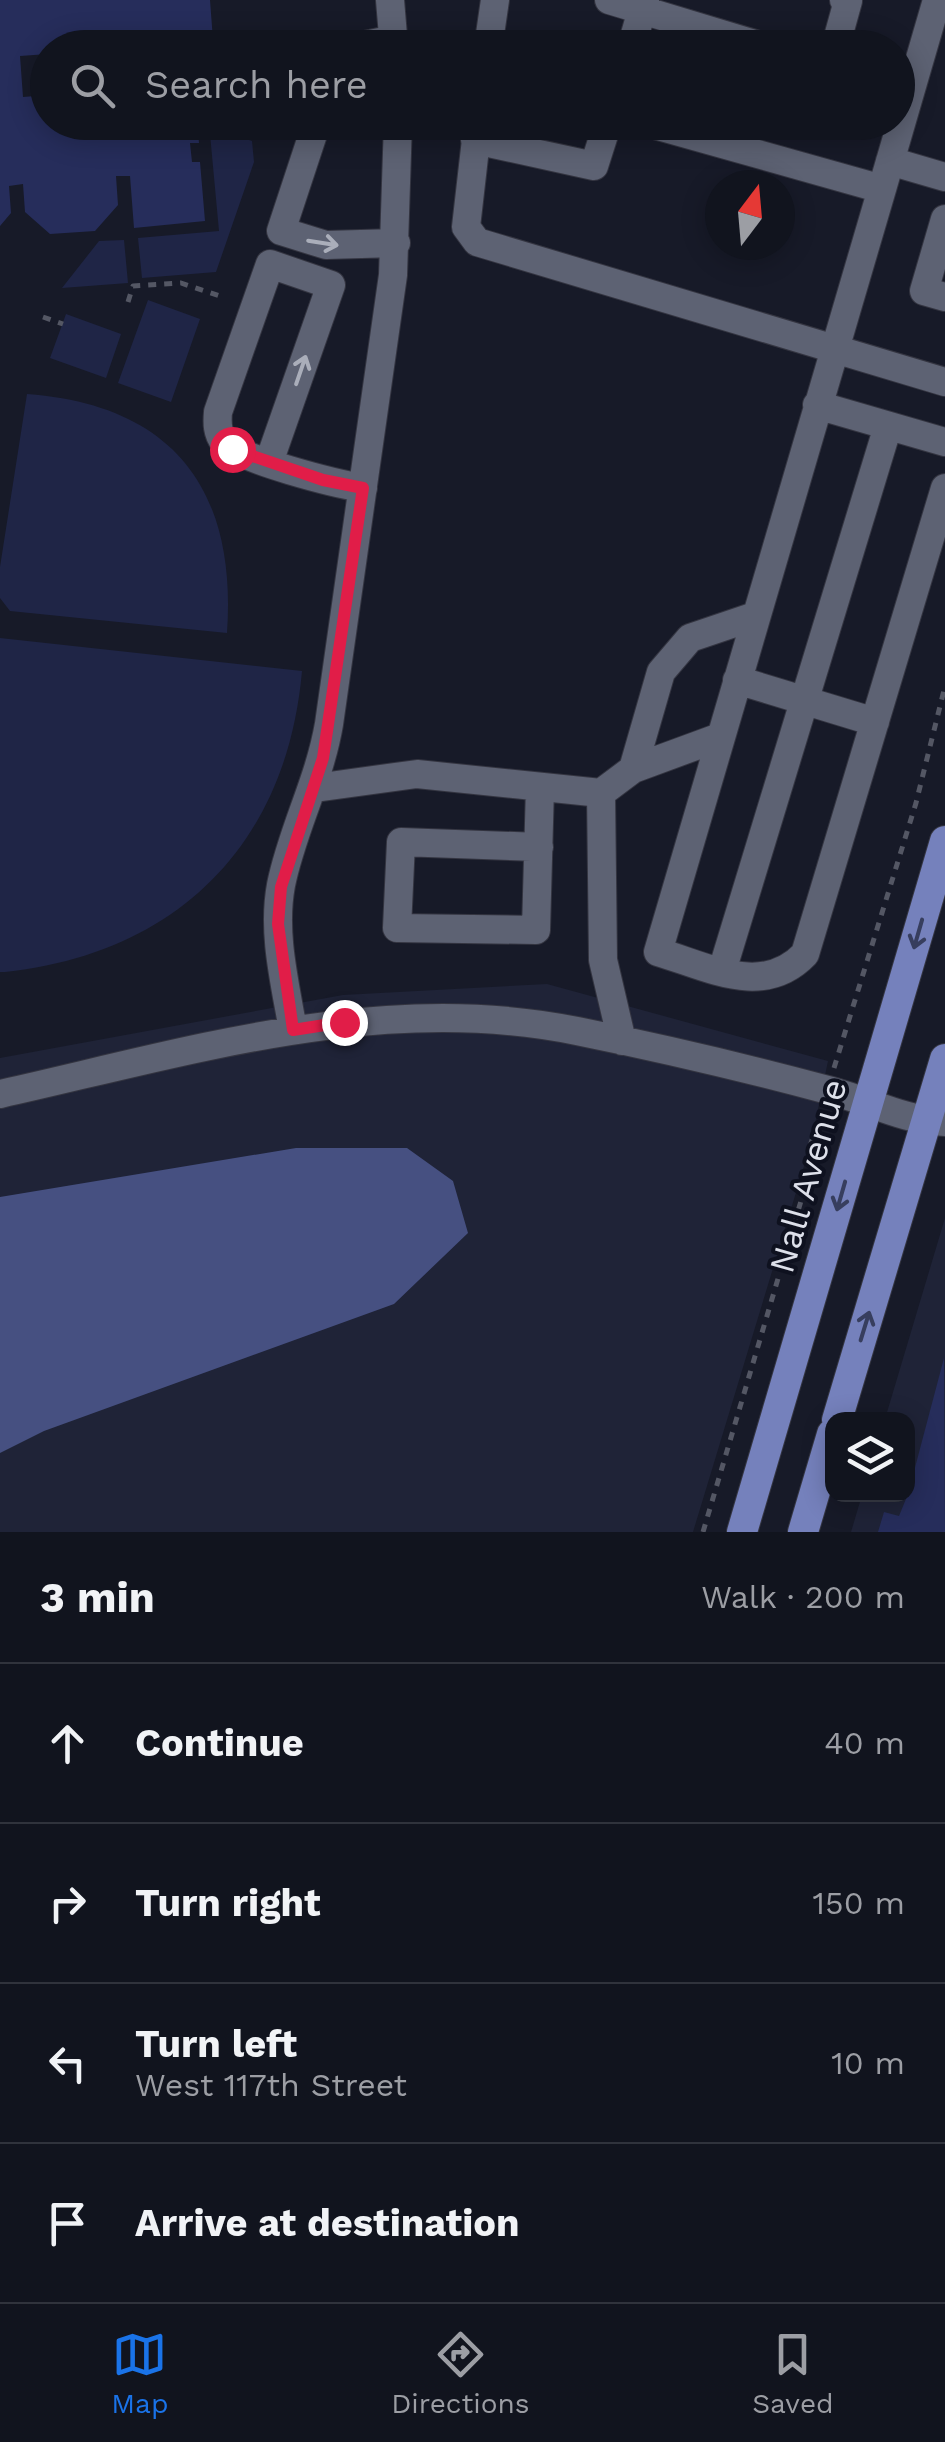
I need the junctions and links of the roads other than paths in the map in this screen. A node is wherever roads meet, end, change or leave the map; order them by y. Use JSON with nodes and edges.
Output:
{"nodes":[{"id":1,"x":390,"y":0,"type":"edge"},
{"id":2,"x":495,"y":0,"type":"edge"},
{"id":3,"x":609,"y":0,"type":"edge"},
{"id":4,"x":844,"y":0,"type":"edge"},
{"id":5,"x":938,"y":0,"type":"edge"},
{"id":6,"x":644,"y":6,"type":"edge"},
{"id":7,"x":393,"y":30,"type":"edge"},
{"id":8,"x":491,"y":30,"type":"edge"},
{"id":9,"x":637,"y":30,"type":"edge"},
{"id":10,"x":715,"y":30,"type":"edge"},
{"id":11,"x":840,"y":30,"type":"edge"},
{"id":12,"x":915,"y":77,"type":"edge"},
{"id":13,"x":307,"y":140,"type":"edge"},
{"id":14,"x":398,"y":140,"type":"edge"},
{"id":15,"x":475,"y":140,"type":"edge"},
{"id":16,"x":506,"y":140,"type":"edge"},
{"id":17,"x":602,"y":140,"type":"edge"},
{"id":18,"x":726,"y":140,"type":"edge"},
{"id":19,"x":896,"y":140,"type":"edge"},
{"id":20,"x":886,"y":175,"type":"junction"},
{"id":21,"x":945,"y":177,"type":"edge"},
{"id":22,"x":945,"y":219,"type":"edge"},
{"id":23,"x":281,"y":231,"type":"junction"},
{"id":24,"x":396,"y":243,"type":"junction"},
{"id":25,"x":270,"y":264,"type":"junction"},
{"id":26,"x":945,"y":297,"type":"edge"},
{"id":27,"x":834,"y":348,"type":"junction"},
{"id":28,"x":945,"y":382,"type":"edge"},
{"id":29,"x":817,"y":405,"type":"junction"},
{"id":30,"x":888,"y":426,"type":"junction"},
{"id":31,"x":945,"y":442,"type":"edge"},
{"id":32,"x":268,"y":462,"type":"junction"},
{"id":33,"x":363,"y":488,"type":"junction"},
{"id":34,"x":945,"y":488,"type":"edge"},
{"id":35,"x":755,"y":616,"type":"junction"},
{"id":36,"x":737,"y":680,"type":"junction"},
{"id":37,"x":805,"y":700,"type":"junction"},
{"id":38,"x":875,"y":722,"type":"junction"},
{"id":39,"x":720,"y":737,"type":"junction"},
{"id":40,"x":633,"y":769,"type":"junction"},
{"id":41,"x":540,"y":787,"type":"junction"},
{"id":42,"x":315,"y":788,"type":"junction"},
{"id":43,"x":601,"y":792,"type":"junction"},
{"id":44,"x":945,"y":841,"type":"edge"},
{"id":45,"x":538,"y":846,"type":"junction"},
{"id":46,"x":722,"y":971,"type":"junction"},
{"id":47,"x":293,"y":1030,"type":"junction"},
{"id":48,"x":622,"y":1041,"type":"junction"},
{"id":49,"x":945,"y":1059,"type":"edge"},
{"id":50,"x":0,"y":1094,"type":"edge"},
{"id":51,"x":869,"y":1102,"type":"junction"},
{"id":52,"x":939,"y":1128,"type":"edge"},
{"id":53,"x":840,"y":1412,"type":"edge"},
{"id":54,"x":825,"y":1458,"type":"edge"},
{"id":55,"x":742,"y":1532,"type":"edge"},
{"id":56,"x":803,"y":1532,"type":"edge"}],
"edges":[{"from":1,"to":7,"type":"street"},
{"from":2,"to":8,"type":"street"},
{"from":3,"to":6,"type":"street"},
{"from":4,"to":11,"type":"street"},
{"from":5,"to":12,"type":"street"},
{"from":6,"to":9,"type":"street"},
{"from":6,"to":10,"type":"street"},
{"from":13,"to":23,"type":"street"},
{"from":14,"to":24,"type":"street"},
{"from":15,"to":27,"type":"street"},
{"from":16,"to":17,"type":"street"},
{"from":18,"to":20,"type":"street"},
{"from":19,"to":20,"type":"street"},
{"from":20,"to":21,"type":"street"},
{"from":20,"to":27,"type":"street"},
{"from":22,"to":26,"type":"street"},
{"from":23,"to":24,"type":"street","one_way":true},
{"from":23,"to":25,"type":"street"},
{"from":24,"to":33,"type":"street"},
{"from":25,"to":32,"type":"street"},
{"from":32,"to":25,"type":"street","one_way":true},
{"from":27,"to":28,"type":"street"},
{"from":27,"to":29,"type":"street"},
{"from":29,"to":30,"type":"street"},
{"from":29,"to":35,"type":"street"},
{"from":30,"to":31,"type":"street"},
{"from":30,"to":37,"type":"street"},
{"from":32,"to":33,"type":"street"},
{"from":33,"to":42,"type":"street"},
{"from":34,"to":38,"type":"street"},
{"from":35,"to":36,"type":"street"},
{"from":35,"to":40,"type":"street"},
{"from":36,"to":37,"type":"street"},
{"from":36,"to":39,"type":"street"},
{"from":37,"to":38,"type":"street"},
{"from":37,"to":46,"type":"street"},
{"from":38,"to":46,"type":"street"},
{"from":39,"to":40,"type":"street"},
{"from":39,"to":46,"type":"street"},
{"from":40,"to":43,"type":"street"},
{"from":41,"to":42,"type":"street"},
{"from":41,"to":43,"type":"street"},
{"from":41,"to":45,"type":"street"},
{"from":42,"to":47,"type":"street"},
{"from":43,"to":48,"type":"street"},
{"from":44,"to":51,"type":"main road","name":"Nall Avenue","one_way":true},
{"from":45,"to":45,"type":"street"},
{"from":47,"to":48,"type":"street"},
{"from":47,"to":50,"type":"street"},
{"from":48,"to":51,"type":"street"},
{"from":49,"to":52,"type":"main road"},
{"from":51,"to":52,"type":"street"},
{"from":51,"to":55,"type":"main road","name":"Nall Avenue","one_way":true},
{"from":53,"to":52,"type":"main road","one_way":true},
{"from":54,"to":56,"type":"main road"}]}
